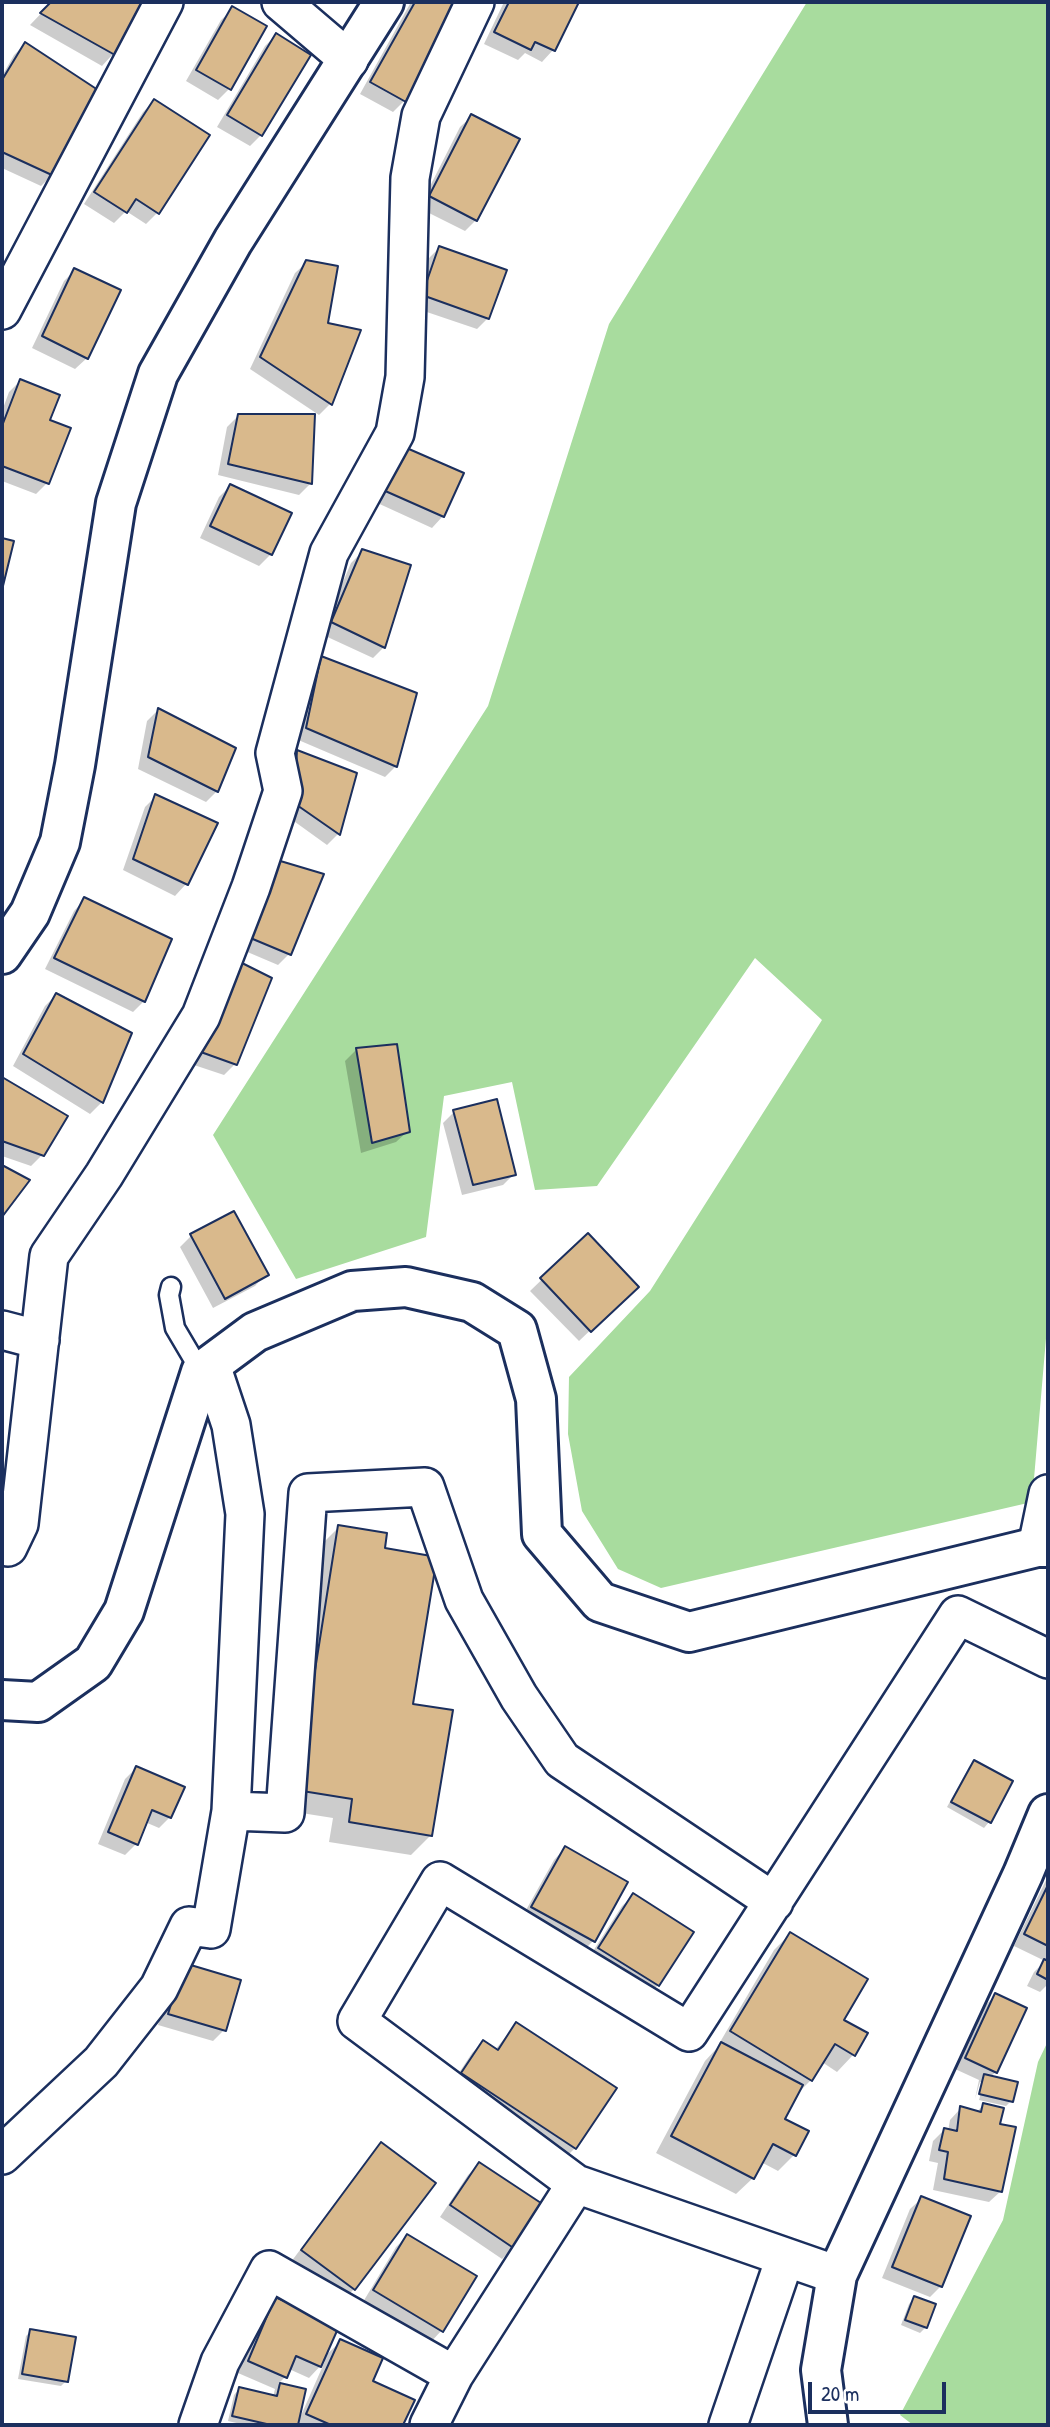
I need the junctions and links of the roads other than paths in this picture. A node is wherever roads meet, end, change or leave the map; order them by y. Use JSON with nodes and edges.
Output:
{"nodes":[{"id":1,"x":164,"y":2,"type":"edge"},
{"id":2,"x":281,"y":2,"type":"edge"},
{"id":3,"x":384,"y":2,"type":"edge"},
{"id":4,"x":475,"y":2,"type":"edge"},
{"id":5,"x":349,"y":60,"type":"junction"},
{"id":6,"x":2,"y":310,"type":"edge"},
{"id":7,"x":2,"y":954,"type":"edge"},
{"id":8,"x":171,"y":1287,"type":"dead end"},
{"id":9,"x":2,"y":1330,"type":"edge"},
{"id":10,"x":40,"y":1340,"type":"junction"},
{"id":11,"x":206,"y":1369,"type":"junction"},
{"id":12,"x":1048,"y":1494,"type":"edge"},
{"id":13,"x":2,"y":1545,"type":"edge"},
{"id":14,"x":1042,"y":1547,"type":"edge"},
{"id":15,"x":1048,"y":1659,"type":"edge"},
{"id":16,"x":2,"y":1700,"type":"edge"},
{"id":17,"x":231,"y":1811,"type":"junction"},
{"id":18,"x":1048,"y":1814,"type":"edge"},
{"id":19,"x":774,"y":1902,"type":"junction"},
{"id":20,"x":2,"y":2155,"type":"edge"},
{"id":21,"x":576,"y":2184,"type":"junction"},
{"id":22,"x":785,"y":2258,"type":"junction"},
{"id":23,"x":837,"y":2275,"type":"junction"},
{"id":24,"x":454,"y":2375,"type":"junction"},
{"id":25,"x":198,"y":2425,"type":"edge"},
{"id":26,"x":429,"y":2425,"type":"edge"},
{"id":27,"x":728,"y":2425,"type":"edge"},
{"id":28,"x":828,"y":2425,"type":"edge"}],
"edges":[{"from":1,"to":6,"type":"street"},
{"from":2,"to":5,"type":"street"},
{"from":3,"to":5,"type":"street"},
{"from":4,"to":10,"type":"street"},
{"from":5,"to":7,"type":"street"},
{"from":8,"to":11,"type":"lane"},
{"from":9,"to":10,"type":"street"},
{"from":10,"to":13,"type":"street"},
{"from":11,"to":14,"type":"street"},
{"from":11,"to":16,"type":"street"},
{"from":11,"to":17,"type":"street"},
{"from":12,"to":14,"type":"street"},
{"from":15,"to":19,"type":"street"},
{"from":17,"to":19,"type":"street"},
{"from":17,"to":20,"type":"street"},
{"from":18,"to":23,"type":"street"},
{"from":19,"to":21,"type":"street"},
{"from":21,"to":22,"type":"street"},
{"from":21,"to":24,"type":"street"},
{"from":22,"to":23,"type":"street"},
{"from":22,"to":27,"type":"street"},
{"from":23,"to":28,"type":"street"},
{"from":24,"to":25,"type":"street"},
{"from":24,"to":26,"type":"street"}]}
